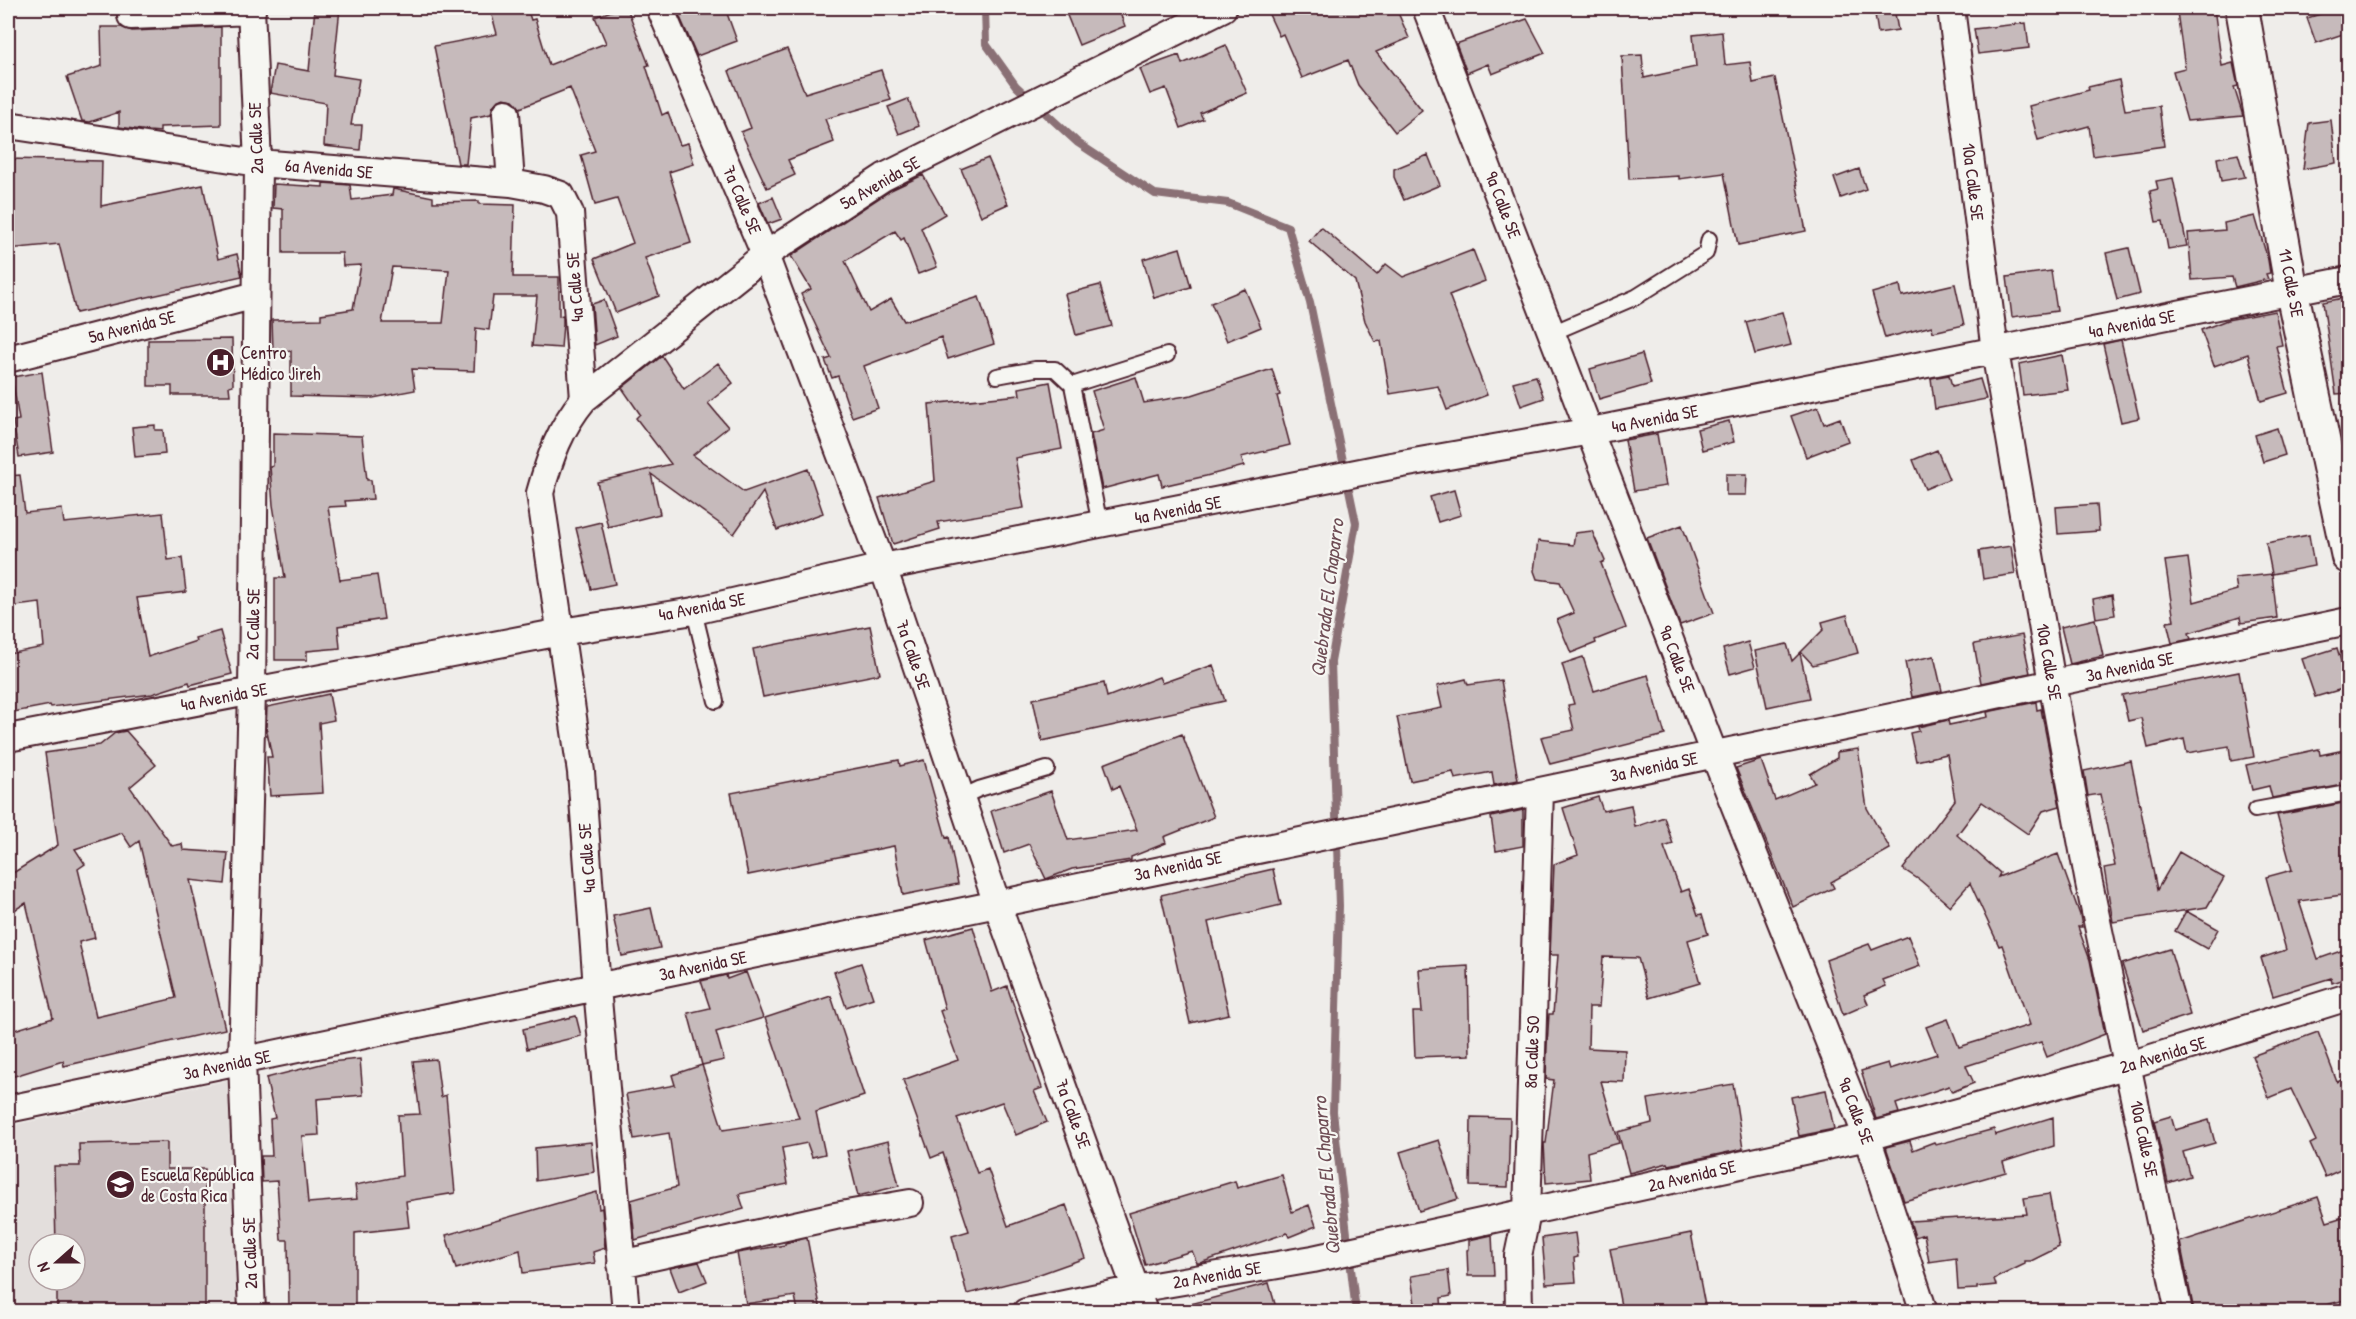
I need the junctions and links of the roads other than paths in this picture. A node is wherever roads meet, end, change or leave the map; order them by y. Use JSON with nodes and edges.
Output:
{"nodes":[{"id":1,"x":1223,"y":8,"type":"edge"},
{"id":2,"x":1426,"y":8,"type":"edge"},
{"id":3,"x":1951,"y":8,"type":"edge"},
{"id":4,"x":2242,"y":8,"type":"edge"},
{"id":5,"x":251,"y":9,"type":"edge"},
{"id":6,"x":664,"y":9,"type":"edge"},
{"id":7,"x":131,"y":16,"type":"dead end"},
{"id":8,"x":506,"y":113,"type":"dead end"},
{"id":9,"x":8,"y":125,"type":"edge"},
{"id":10,"x":258,"y":163,"type":"junction"},
{"id":11,"x":511,"y":183,"type":"junction"},
{"id":12,"x":544,"y":189,"type":"joint"},
{"id":13,"x":1709,"y":239,"type":"dead end"},
{"id":14,"x":765,"y":255,"type":"junction"},
{"id":15,"x":2349,"y":280,"type":"edge"},
{"id":16,"x":2292,"y":291,"type":"junction"},
{"id":17,"x":256,"y":295,"type":"junction"},
{"id":18,"x":1552,"y":333,"type":"junction"},
{"id":19,"x":1995,"y":351,"type":"junction"},
{"id":20,"x":1167,"y":355,"type":"dead end"},
{"id":21,"x":8,"y":359,"type":"edge"},
{"id":22,"x":997,"y":376,"type":"dead end"},
{"id":23,"x":1072,"y":385,"type":"junction"},
{"id":24,"x":578,"y":406,"type":"junction"},
{"id":25,"x":1591,"y":431,"type":"junction"},
{"id":26,"x":1100,"y":525,"type":"junction"},
{"id":27,"x":2349,"y":557,"type":"edge"},
{"id":28,"x":883,"y":567,"type":"junction"},
{"id":29,"x":694,"y":611,"type":"junction"},
{"id":30,"x":2349,"y":621,"type":"edge"},
{"id":31,"x":561,"y":632,"type":"junction"},
{"id":32,"x":2052,"y":683,"type":"junction"},
{"id":33,"x":252,"y":692,"type":"junction"},
{"id":34,"x":716,"y":701,"type":"dead end"},
{"id":35,"x":8,"y":738,"type":"edge"},
{"id":36,"x":1714,"y":754,"type":"junction"},
{"id":37,"x":1047,"y":769,"type":"dead end"},
{"id":38,"x":1540,"y":791,"type":"junction"},
{"id":39,"x":2349,"y":793,"type":"edge"},
{"id":40,"x":962,"y":797,"type":"junction"},
{"id":41,"x":2255,"y":810,"type":"dead end"},
{"id":42,"x":997,"y":904,"type":"junction"},
{"id":43,"x":597,"y":988,"type":"junction"},
{"id":44,"x":2349,"y":997,"type":"edge"},
{"id":45,"x":242,"y":1061,"type":"junction"},
{"id":46,"x":2128,"y":1065,"type":"junction"},
{"id":47,"x":8,"y":1109,"type":"edge"},
{"id":48,"x":1867,"y":1137,"type":"junction"},
{"id":49,"x":910,"y":1203,"type":"dead end"},
{"id":50,"x":1527,"y":1213,"type":"junction"},
{"id":51,"x":621,"y":1264,"type":"junction"},
{"id":52,"x":1140,"y":1300,"type":"edge"},
{"id":53,"x":252,"y":1311,"type":"edge"},
{"id":54,"x":626,"y":1311,"type":"edge"},
{"id":55,"x":1026,"y":1311,"type":"edge"},
{"id":56,"x":1519,"y":1311,"type":"edge"},
{"id":57,"x":1924,"y":1311,"type":"edge"},
{"id":58,"x":2179,"y":1311,"type":"edge"}],
"edges":[{"from":1,"to":14,"type":"street","name":"5a Avenida SE"},
{"from":2,"to":18,"type":"street","name":"9a Calle SE"},
{"from":3,"to":19,"type":"street","name":"10a Calle SE"},
{"from":4,"to":16,"type":"street","name":"11 Calle SE"},
{"from":5,"to":7,"type":"street"},
{"from":5,"to":10,"type":"street","name":"2a Calle SE"},
{"from":6,"to":14,"type":"street","name":"7a Calle SE"},
{"from":8,"to":11,"type":"street"},
{"from":9,"to":10,"type":"street","name":"6a Avenida SE"},
{"from":10,"to":11,"type":"street","name":"6a Avenida SE"},
{"from":10,"to":17,"type":"street","name":"2a Calle SE"},
{"from":11,"to":12,"type":"street","name":"6a Avenida SE"},
{"from":12,"to":24,"type":"street","name":"4a Calle SE"},
{"from":13,"to":18,"type":"lane"},
{"from":14,"to":24,"type":"street","name":"5a Avenida SE"},
{"from":14,"to":28,"type":"street","name":"7a Calle SE"},
{"from":15,"to":16,"type":"street","name":"4a Avenida SE"},
{"from":16,"to":19,"type":"street","name":"4a Avenida SE"},
{"from":16,"to":27,"type":"street","name":"11 Calle SE"},
{"from":17,"to":21,"type":"street","name":"5a Avenida SE"},
{"from":17,"to":33,"type":"street","name":"2a Calle SE"},
{"from":18,"to":25,"type":"street","name":"9a Calle SE"},
{"from":19,"to":25,"type":"street","name":"4a Avenida SE"},
{"from":19,"to":32,"type":"street","name":"10a Calle SE"},
{"from":20,"to":23,"type":"lane"},
{"from":22,"to":23,"type":"lane"},
{"from":23,"to":26,"type":"lane"},
{"from":24,"to":31,"type":"street","name":"4a Calle SE"},
{"from":25,"to":26,"type":"street","name":"4a Avenida SE"},
{"from":25,"to":36,"type":"street","name":"9a Calle SE"},
{"from":26,"to":28,"type":"street","name":"4a Avenida SE"},
{"from":28,"to":29,"type":"street","name":"4a Avenida SE"},
{"from":28,"to":40,"type":"street","name":"7a Calle SE"},
{"from":29,"to":31,"type":"street","name":"4a Avenida SE"},
{"from":29,"to":34,"type":"lane"},
{"from":30,"to":32,"type":"street","name":"3a Avenida SE"},
{"from":31,"to":33,"type":"street","name":"4a Avenida SE"},
{"from":31,"to":43,"type":"street","name":"4a Calle SE"},
{"from":32,"to":36,"type":"street","name":"3a Avenida SE"},
{"from":32,"to":46,"type":"street","name":"10a Calle SE"},
{"from":33,"to":35,"type":"street","name":"4a Avenida SE"},
{"from":33,"to":45,"type":"street","name":"2a Calle SE"},
{"from":36,"to":38,"type":"street","name":"3a Avenida SE"},
{"from":36,"to":48,"type":"street","name":"9a Calle SE"},
{"from":37,"to":40,"type":"lane"},
{"from":38,"to":42,"type":"street","name":"3a Avenida SE"},
{"from":38,"to":50,"type":"street","name":"8a Calle SO"},
{"from":39,"to":41,"type":"lane"},
{"from":40,"to":42,"type":"street","name":"7a Calle SE"},
{"from":42,"to":43,"type":"street","name":"3a Avenida SE"},
{"from":42,"to":52,"type":"street","name":"7a Calle SE"},
{"from":43,"to":45,"type":"street","name":"3a Avenida SE"},
{"from":43,"to":51,"type":"street","name":"4a Calle SE"},
{"from":44,"to":46,"type":"street","name":"2a Avenida SE"},
{"from":45,"to":47,"type":"street","name":"3a Avenida SE"},
{"from":45,"to":53,"type":"street","name":"2a Calle SE"},
{"from":46,"to":48,"type":"street","name":"2a Avenida SE"},
{"from":46,"to":58,"type":"street","name":"10a Calle SE"},
{"from":48,"to":50,"type":"street","name":"2a Avenida SE"},
{"from":48,"to":57,"type":"street","name":"9a Calle SE"},
{"from":49,"to":51,"type":"street"},
{"from":50,"to":52,"type":"street","name":"2a Avenida SE"},
{"from":50,"to":56,"type":"street","name":"8a Calle SO"},
{"from":51,"to":54,"type":"street","name":"4a Calle SE"},
{"from":52,"to":55,"type":"street","name":"2a Avenida SE"}]}
